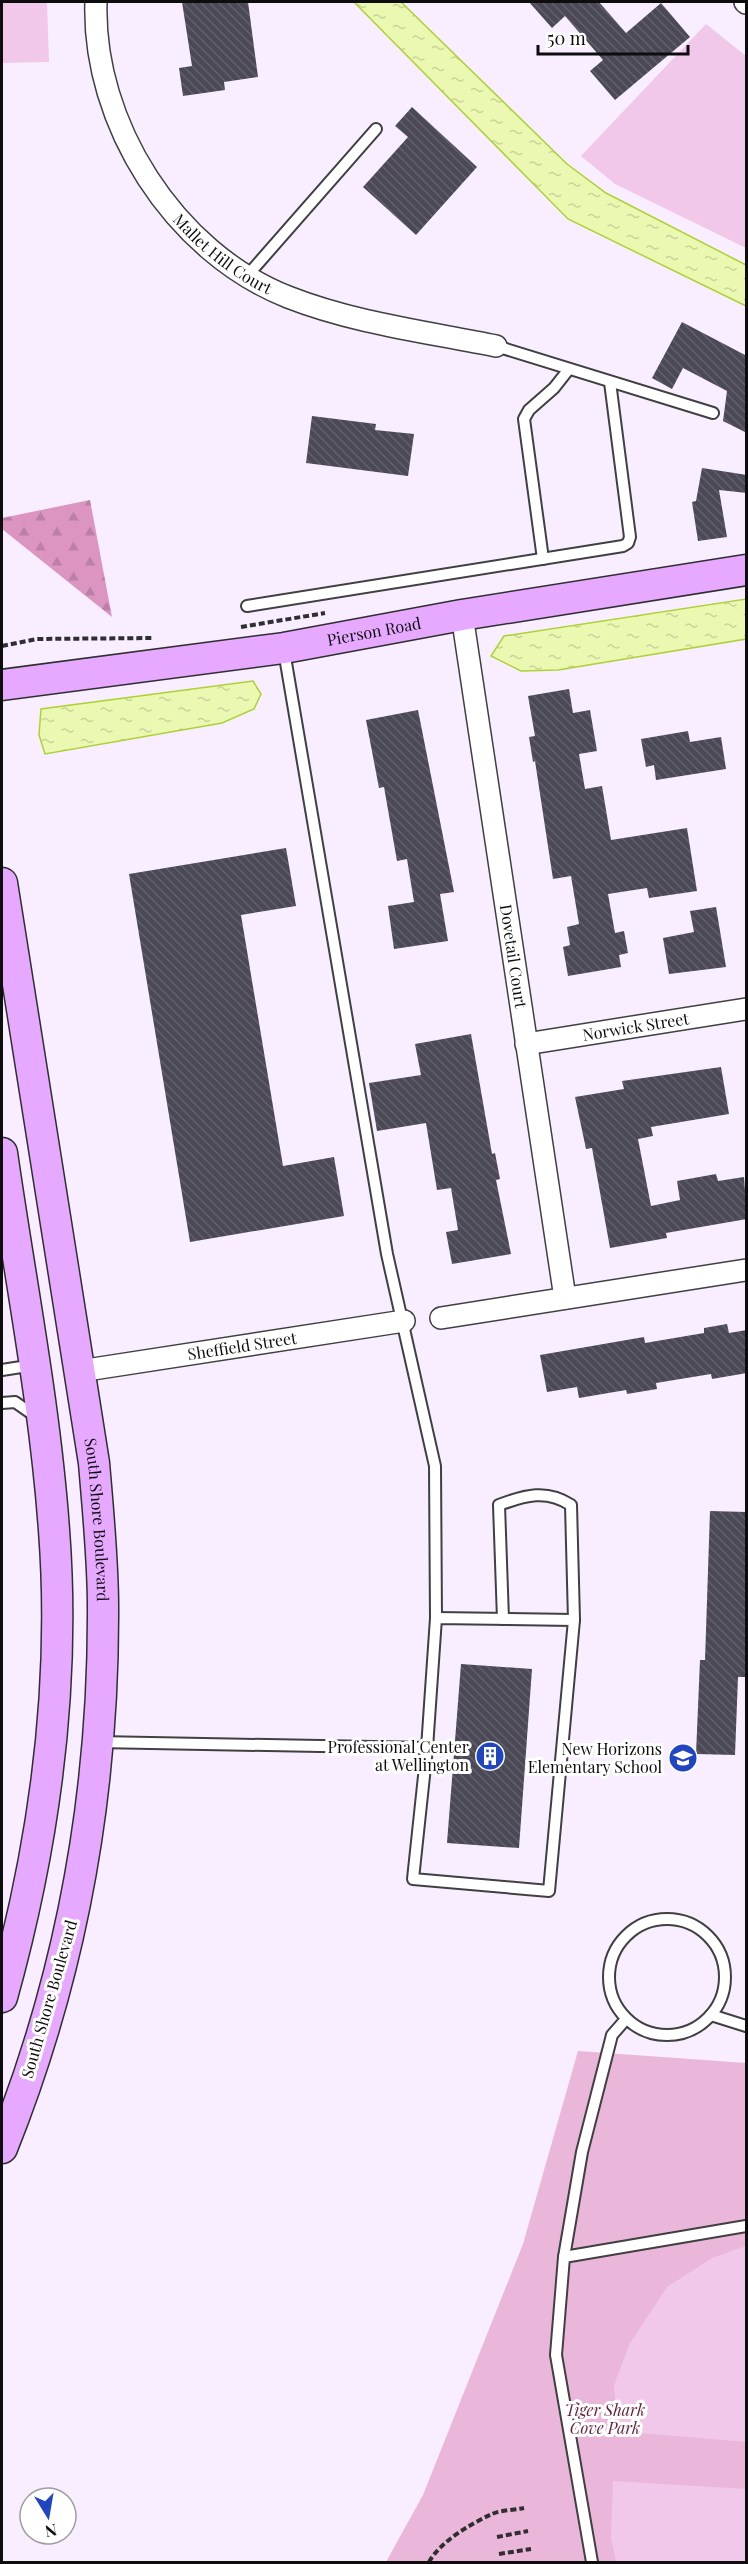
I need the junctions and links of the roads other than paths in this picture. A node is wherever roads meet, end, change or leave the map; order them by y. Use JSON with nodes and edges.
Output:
{"nodes":[{"id":1,"x":96,"y":2,"type":"edge"},
{"id":2,"x":376,"y":129,"type":"dead end"},
{"id":3,"x":247,"y":276,"type":"junction"},
{"id":4,"x":496,"y":346,"type":"joint"},
{"id":5,"x":569,"y":369,"type":"junction"},
{"id":6,"x":610,"y":381,"type":"junction"},
{"id":7,"x":713,"y":414,"type":"dead end"},
{"id":8,"x":543,"y":559,"type":"junction"},
{"id":9,"x":747,"y":570,"type":"edge"},
{"id":10,"x":247,"y":606,"type":"dead end"},
{"id":11,"x":462,"y":615,"type":"junction"},
{"id":12,"x":284,"y":648,"type":"junction"},
{"id":13,"x":2,"y":685,"type":"edge"},
{"id":14,"x":2,"y":884,"type":"edge"},
{"id":15,"x":747,"y":1009,"type":"edge"},
{"id":16,"x":526,"y":1044,"type":"junction"},
{"id":17,"x":2,"y":1153,"type":"edge"},
{"id":18,"x":747,"y":1270,"type":"edge"},
{"id":19,"x":565,"y":1298,"type":"junction"},
{"id":20,"x":27,"y":1316,"type":"junction"},
{"id":21,"x":441,"y":1318,"type":"dead end"},
{"id":22,"x":404,"y":1321,"type":"junction"},
{"id":23,"x":34,"y":1365,"type":"junction"},
{"id":24,"x":2,"y":1371,"type":"edge"},
{"id":25,"x":80,"y":1371,"type":"junction"},
{"id":26,"x":2,"y":1403,"type":"edge"},
{"id":27,"x":43,"y":1422,"type":"junction"},
{"id":28,"x":90,"y":1434,"type":"junction"},
{"id":29,"x":436,"y":1618,"type":"junction"},
{"id":30,"x":503,"y":1619,"type":"junction"},
{"id":31,"x":574,"y":1620,"type":"junction"},
{"id":32,"x":98,"y":1742,"type":"junction"},
{"id":33,"x":427,"y":1748,"type":"junction"},
{"id":34,"x":7,"y":1959,"type":"edge"},
{"id":35,"x":2,"y":1997,"type":"edge"},
{"id":36,"x":711,"y":2015,"type":"junction"},
{"id":37,"x":626,"y":2019,"type":"junction"},
{"id":38,"x":747,"y":2026,"type":"edge"},
{"id":39,"x":2,"y":2148,"type":"edge"},
{"id":40,"x":747,"y":2226,"type":"edge"},
{"id":41,"x":564,"y":2257,"type":"junction"},
{"id":42,"x":592,"y":2562,"type":"edge"}],
"edges":[{"from":1,"to":3,"type":"street","name":"Mallet Hill Court"},
{"from":2,"to":3,"type":"lane"},
{"from":3,"to":4,"type":"street","name":"Mallet Hill Court"},
{"from":4,"to":5,"type":"lane"},
{"from":5,"to":6,"type":"lane"},
{"from":5,"to":8,"type":"lane"},
{"from":6,"to":7,"type":"lane"},
{"from":6,"to":8,"type":"lane"},
{"from":8,"to":10,"type":"lane"},
{"from":9,"to":11,"type":"street","name":"Pierson Road"},
{"from":11,"to":12,"type":"street","name":"Pierson Road"},
{"from":11,"to":16,"type":"street","name":"Dovetail Court"},
{"from":12,"to":13,"type":"street","name":"Pierson Road"},
{"from":12,"to":22,"type":"lane"},
{"from":14,"to":25,"type":"street","name":"South Shore Boulevard"},
{"from":15,"to":16,"type":"street","name":"Norwick Street"},
{"from":16,"to":19,"type":"street","name":"Dovetail Court"},
{"from":17,"to":20,"type":"street"},
{"from":18,"to":19,"type":"street"},
{"from":19,"to":21,"type":"street"},
{"from":20,"to":23,"type":"street"},
{"from":20,"to":25,"type":"street"},
{"from":22,"to":25,"type":"street","name":"Sheffield Street"},
{"from":22,"to":29,"type":"lane"},
{"from":23,"to":24,"type":"lane"},
{"from":23,"to":27,"type":"street"},
{"from":23,"to":28,"type":"street"},
{"from":25,"to":28,"type":"street","name":"South Shore Boulevard"},
{"from":26,"to":27,"type":"lane"},
{"from":27,"to":34,"type":"street"},
{"from":28,"to":32,"type":"street","name":"South Shore Boulevard"},
{"from":29,"to":30,"type":"lane"},
{"from":29,"to":33,"type":"lane"},
{"from":30,"to":31,"type":"lane"},
{"from":30,"to":31,"type":"lane"},
{"from":31,"to":33,"type":"lane"},
{"from":32,"to":33,"type":"lane"},
{"from":32,"to":39,"type":"street","name":"South Shore Boulevard"},
{"from":34,"to":35,"type":"street"},
{"from":36,"to":37,"type":"lane"},
{"from":36,"to":37,"type":"lane"},
{"from":36,"to":38,"type":"lane"},
{"from":37,"to":41,"type":"lane"},
{"from":40,"to":41,"type":"lane"},
{"from":41,"to":42,"type":"lane"}]}
